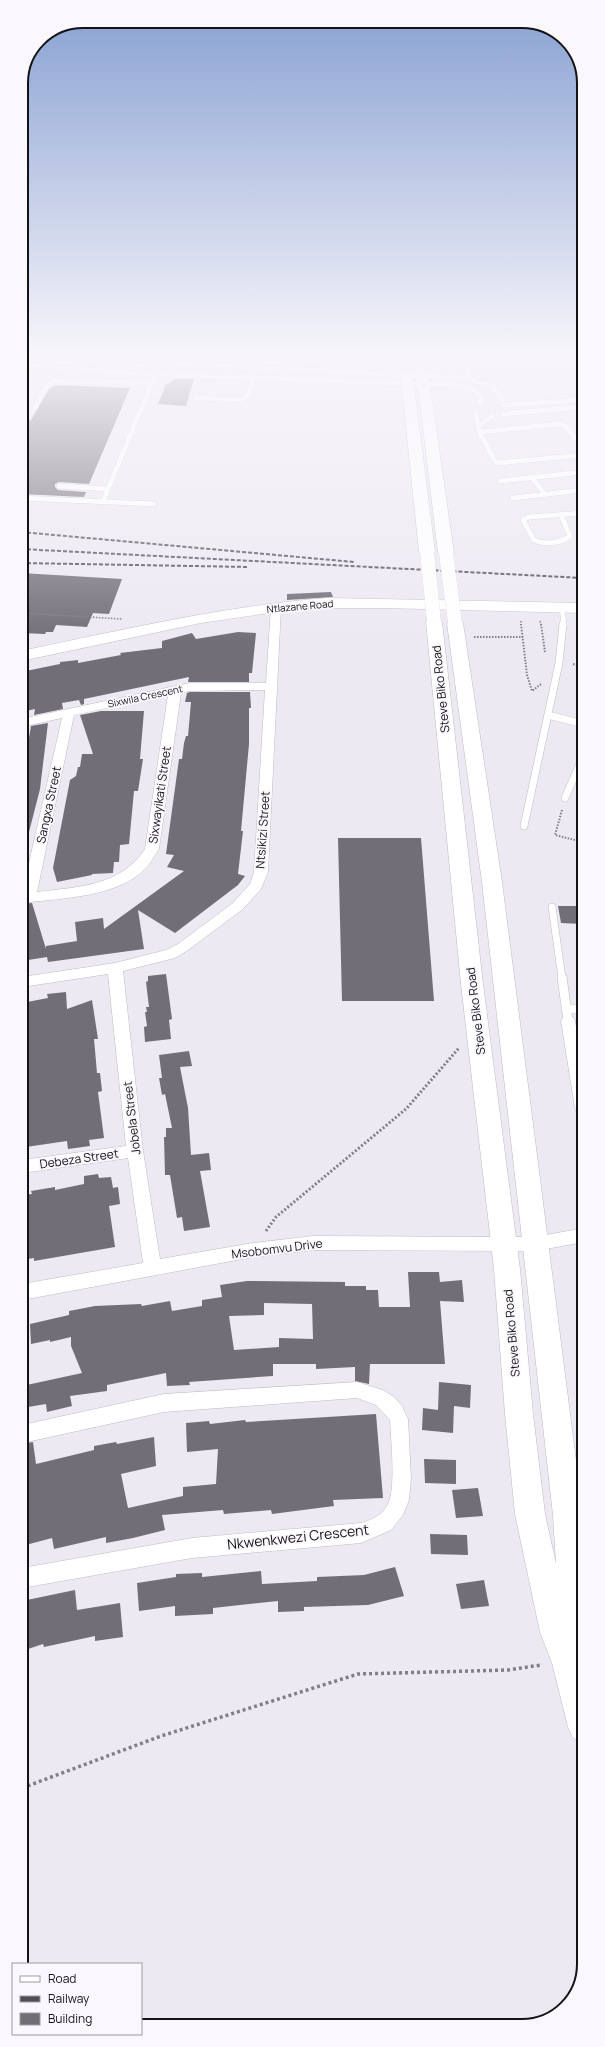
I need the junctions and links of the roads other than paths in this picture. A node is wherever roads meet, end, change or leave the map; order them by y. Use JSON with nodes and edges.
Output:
{"nodes":[{"id":1,"x":124,"y":452,"type":"edge"},
{"id":2,"x":416,"y":452,"type":"edge"},
{"id":3,"x":433,"y":452,"type":"edge"},
{"id":4,"x":490,"y":452,"type":"edge"},
{"id":5,"x":577,"y":456,"type":"edge"},
{"id":6,"x":577,"y":473,"type":"edge"},
{"id":7,"x":532,"y":478,"type":"junction"},
{"id":8,"x":500,"y":481,"type":"dead end"},
{"id":9,"x":59,"y":486,"type":"dead end"},
{"id":10,"x":108,"y":489,"type":"junction"},
{"id":11,"x":577,"y":491,"type":"edge"},
{"id":12,"x":545,"y":494,"type":"junction"},
{"id":13,"x":28,"y":498,"type":"edge"},
{"id":14,"x":513,"y":498,"type":"dead end"},
{"id":15,"x":103,"y":501,"type":"junction"},
{"id":16,"x":154,"y":504,"type":"dead end"},
{"id":17,"x":577,"y":514,"type":"edge"},
{"id":18,"x":561,"y":515,"type":"junction"},
{"id":19,"x":276,"y":607,"type":"junction"},
{"id":20,"x":562,"y":607,"type":"junction"},
{"id":21,"x":577,"y":608,"type":"edge"},
{"id":22,"x":28,"y":655,"type":"edge"},
{"id":23,"x":270,"y":686,"type":"junction"},
{"id":24,"x":175,"y":690,"type":"junction"},
{"id":25,"x":69,"y":712,"type":"junction"},
{"id":26,"x":548,"y":715,"type":"junction"},
{"id":27,"x":28,"y":721,"type":"edge"},
{"id":28,"x":577,"y":722,"type":"edge"},
{"id":29,"x":577,"y":770,"type":"edge"},
{"id":30,"x":564,"y":798,"type":"road end"},
{"id":31,"x":524,"y":826,"type":"dead end"},
{"id":32,"x":28,"y":885,"type":"edge"},
{"id":33,"x":28,"y":898,"type":"edge"},
{"id":34,"x":552,"y":908,"type":"dead end"},
{"id":35,"x":115,"y":968,"type":"junction"},
{"id":36,"x":28,"y":981,"type":"edge"},
{"id":37,"x":577,"y":1011,"type":"edge"},
{"id":38,"x":567,"y":1015,"type":"junction"},
{"id":39,"x":577,"y":1073,"type":"edge"},
{"id":40,"x":135,"y":1151,"type":"junction"},
{"id":41,"x":28,"y":1166,"type":"edge"},
{"id":42,"x":577,"y":1236,"type":"edge"},
{"id":43,"x":503,"y":1243,"type":"junction"},
{"id":44,"x":535,"y":1244,"type":"junction"},
{"id":45,"x":152,"y":1268,"type":"junction"},
{"id":46,"x":28,"y":1291,"type":"edge"},
{"id":47,"x":28,"y":1433,"type":"edge"},
{"id":48,"x":28,"y":1577,"type":"edge"},
{"id":49,"x":554,"y":1664,"type":"junction"},
{"id":50,"x":577,"y":1712,"type":"edge"}],
"edges":[{"from":1,"to":10,"type":"lane"},
{"from":2,"to":43,"type":"street","name":"Steve Biko Road","bridge":true},
{"from":3,"to":44,"type":"street","name":"Steve Biko Road","bridge":true},
{"from":4,"to":5,"type":"lane"},
{"from":6,"to":7,"type":"lane"},
{"from":7,"to":8,"type":"lane"},
{"from":7,"to":12,"type":"lane"},
{"from":9,"to":10,"type":"lane"},
{"from":10,"to":15,"type":"lane"},
{"from":11,"to":12,"type":"lane"},
{"from":12,"to":14,"type":"lane"},
{"from":13,"to":15,"type":"lane"},
{"from":15,"to":16,"type":"lane"},
{"from":17,"to":18,"type":"lane"},
{"from":18,"to":18,"type":"lane"},
{"from":19,"to":20,"type":"street","name":"Ntlazane Road"},
{"from":19,"to":22,"type":"street","name":"Ntlazane Road"},
{"from":19,"to":23,"type":"street","name":"Ntsikizi Street"},
{"from":20,"to":21,"type":"street","name":"Ntlazane Road"},
{"from":20,"to":26,"type":"lane"},
{"from":23,"to":24,"type":"street","name":"Sixwila Crescent"},
{"from":23,"to":35,"type":"street","name":"Ntsikizi Street"},
{"from":24,"to":25,"type":"street","name":"Sixwila Crescent"},
{"from":24,"to":33,"type":"street","name":"Sixwayikati Street"},
{"from":25,"to":27,"type":"street","name":"Sixwila Crescent"},
{"from":25,"to":32,"type":"street","name":"Sangxa Street"},
{"from":26,"to":28,"type":"lane"},
{"from":26,"to":31,"type":"lane"},
{"from":29,"to":30,"type":"lane"},
{"from":34,"to":38,"type":"lane"},
{"from":35,"to":36,"type":"street","name":"Ntsikizi Street"},
{"from":35,"to":40,"type":"street","name":"Jobela Street"},
{"from":37,"to":38,"type":"lane"},
{"from":38,"to":39,"type":"street"},
{"from":40,"to":41,"type":"street","name":"Debeza Street"},
{"from":40,"to":45,"type":"street","name":"Jobela Street"},
{"from":42,"to":44,"type":"street","name":"Msobomvu Drive"},
{"from":43,"to":44,"type":"street","name":"Msobomvu Drive"},
{"from":43,"to":45,"type":"street","name":"Msobomvu Drive"},
{"from":43,"to":49,"type":"street","name":"Steve Biko Road"},
{"from":44,"to":49,"type":"street","name":"Steve Biko Road"},
{"from":45,"to":46,"type":"street","name":"Msobomvu Drive"},
{"from":47,"to":48,"type":"street","name":"Nkwenkwezi Crescent"},
{"from":49,"to":50,"type":"street","name":"Steve Biko Road"}]}
